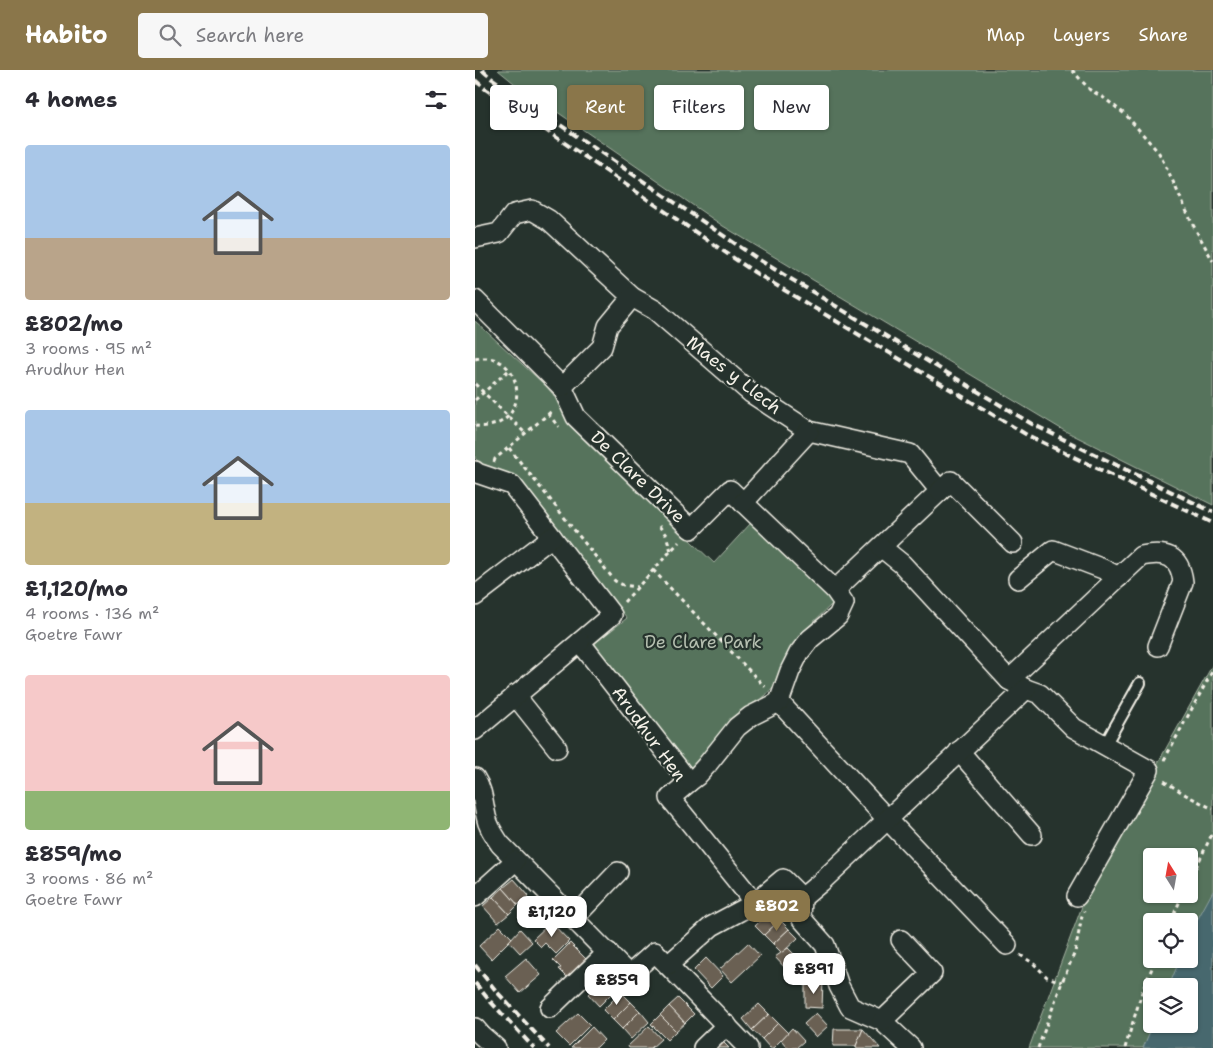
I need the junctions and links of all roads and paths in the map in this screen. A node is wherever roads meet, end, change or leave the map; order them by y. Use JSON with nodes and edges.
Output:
{"nodes":[{"id":1,"x":1072,"y":70,"type":"edge"},
{"id":2,"x":475,"y":238,"type":"edge"},
{"id":3,"x":1213,"y":261,"type":"edge"},
{"id":4,"x":632,"y":297,"type":"junction"},
{"id":5,"x":475,"y":300,"type":"edge"},
{"id":6,"x":475,"y":359,"type":"edge"},
{"id":7,"x":509,"y":370,"type":"junction"},
{"id":8,"x":475,"y":384,"type":"edge"},
{"id":9,"x":484,"y":392,"type":"junction"},
{"id":10,"x":565,"y":394,"type":"junction"},
{"id":11,"x":475,"y":400,"type":"edge"},
{"id":12,"x":508,"y":416,"type":"junction"},
{"id":13,"x":475,"y":426,"type":"edge"},
{"id":14,"x":809,"y":431,"type":"junction"},
{"id":15,"x":525,"y":433,"type":"junction"},
{"id":16,"x":509,"y":448,"type":"junction"},
{"id":17,"x":478,"y":474,"type":"edge"},
{"id":18,"x":941,"y":491,"type":"junction"},
{"id":19,"x":743,"y":503,"type":"junction"},
{"id":20,"x":691,"y":529,"type":"junction"},
{"id":21,"x":552,"y":537,"type":"junction"},
{"id":22,"x":1013,"y":543,"type":"dead end"},
{"id":23,"x":881,"y":547,"type":"junction"},
{"id":24,"x":653,"y":570,"type":"junction"},
{"id":25,"x":1119,"y":577,"type":"junction"},
{"id":26,"x":1018,"y":579,"type":"dead end"},
{"id":27,"x":638,"y":587,"type":"junction"},
{"id":28,"x":835,"y":590,"type":"junction"},
{"id":29,"x":475,"y":596,"type":"edge"},
{"id":30,"x":612,"y":615,"type":"junction"},
{"id":31,"x":580,"y":642,"type":"junction"},
{"id":32,"x":1158,"y":646,"type":"dead end"},
{"id":33,"x":1140,"y":683,"type":"dead end"},
{"id":34,"x":1017,"y":685,"type":"junction"},
{"id":35,"x":515,"y":696,"type":"junction"},
{"id":36,"x":779,"y":702,"type":"junction"},
{"id":37,"x":475,"y":730,"type":"edge"},
{"id":38,"x":1105,"y":745,"type":"junction"},
{"id":39,"x":557,"y":748,"type":"dead end"},
{"id":40,"x":959,"y":751,"type":"junction"},
{"id":41,"x":1149,"y":770,"type":"junction"},
{"id":42,"x":475,"y":778,"type":"edge"},
{"id":43,"x":689,"y":782,"type":"junction"},
{"id":44,"x":479,"y":800,"type":"edge"},
{"id":45,"x":1213,"y":809,"type":"edge"},
{"id":46,"x":887,"y":819,"type":"junction"},
{"id":47,"x":1213,"y":832,"type":"edge"},
{"id":48,"x":1032,"y":835,"type":"dead end"},
{"id":49,"x":515,"y":861,"type":"junction"},
{"id":50,"x":1198,"y":863,"type":"edge"},
{"id":51,"x":618,"y":872,"type":"dead end"},
{"id":52,"x":1077,"y":896,"type":"dead end"},
{"id":53,"x":475,"y":897,"type":"edge"},
{"id":54,"x":802,"y":898,"type":"junction"},
{"id":55,"x":753,"y":904,"type":"junction"},
{"id":56,"x":574,"y":918,"type":"junction"},
{"id":57,"x":901,"y":940,"type":"dead end"},
{"id":58,"x":1007,"y":945,"type":"joint"},
{"id":59,"x":608,"y":952,"type":"junction"},
{"id":60,"x":668,"y":965,"type":"junction"},
{"id":61,"x":1152,"y":968,"type":"edge"},
{"id":62,"x":1062,"y":982,"type":"dead end"},
{"id":63,"x":550,"y":1008,"type":"dead end"},
{"id":64,"x":881,"y":1021,"type":"junction"},
{"id":65,"x":727,"y":1025,"type":"junction"},
{"id":66,"x":477,"y":1035,"type":"edge"},
{"id":67,"x":496,"y":1048,"type":"edge"},
{"id":68,"x":703,"y":1048,"type":"edge"},
{"id":69,"x":748,"y":1048,"type":"edge"},
{"id":70,"x":911,"y":1048,"type":"edge"},
{"id":71,"x":1125,"y":1048,"type":"edge"}],
"edges":[{"from":1,"to":3,"type":"path"},
{"from":2,"to":4,"type":"street","name":"Maes y Llech"},
{"from":4,"to":10,"type":"street"},
{"from":4,"to":14,"type":"street","name":"Maes y Llech"},
{"from":5,"to":10,"type":"street","name":"De Clare Drive"},
{"from":6,"to":7,"type":"path"},
{"from":7,"to":9,"type":"path"},
{"from":7,"to":12,"type":"path"},
{"from":8,"to":9,"type":"path"},
{"from":9,"to":11,"type":"path"},
{"from":9,"to":12,"type":"path"},
{"from":10,"to":15,"type":"path"},
{"from":10,"to":20,"type":"street","name":"De Clare Drive"},
{"from":12,"to":13,"type":"path"},
{"from":12,"to":15,"type":"path"},
{"from":14,"to":18,"type":"street","name":"Maes y Llech"},
{"from":14,"to":19,"type":"street"},
{"from":15,"to":16,"type":"path"},
{"from":16,"to":17,"type":"path"},
{"from":16,"to":27,"type":"path"},
{"from":17,"to":21,"type":"street"},
{"from":18,"to":22,"type":"street"},
{"from":18,"to":23,"type":"street"},
{"from":19,"to":20,"type":"street","name":"De Clare Drive"},
{"from":19,"to":28,"type":"street","name":"De Clare Drive"},
{"from":20,"to":24,"type":"path"},
{"from":21,"to":29,"type":"street"},
{"from":21,"to":30,"type":"street"},
{"from":23,"to":28,"type":"street"},
{"from":23,"to":34,"type":"street"},
{"from":24,"to":27,"type":"path"},
{"from":24,"to":36,"type":"path"},
{"from":25,"to":26,"type":"street"},
{"from":25,"to":32,"type":"street"},
{"from":25,"to":34,"type":"street"},
{"from":27,"to":30,"type":"path"},
{"from":28,"to":36,"type":"street"},
{"from":30,"to":31,"type":"street"},
{"from":31,"to":35,"type":"street"},
{"from":31,"to":43,"type":"street","name":"Arudhur Hen"},
{"from":33,"to":38,"type":"lane"},
{"from":34,"to":38,"type":"street"},
{"from":34,"to":40,"type":"street"},
{"from":35,"to":37,"type":"street"},
{"from":35,"to":39,"type":"street"},
{"from":36,"to":43,"type":"street"},
{"from":36,"to":46,"type":"street"},
{"from":38,"to":41,"type":"street"},
{"from":40,"to":46,"type":"street"},
{"from":40,"to":48,"type":"street"},
{"from":41,"to":45,"type":"path"},
{"from":41,"to":52,"type":"street"},
{"from":42,"to":44,"type":"street"},
{"from":43,"to":55,"type":"street","name":"Arudhur Hen"},
{"from":44,"to":49,"type":"street"},
{"from":46,"to":54,"type":"street"},
{"from":46,"to":58,"type":"street"},
{"from":47,"to":50,"type":"path"},
{"from":49,"to":53,"type":"street"},
{"from":49,"to":56,"type":"street"},
{"from":51,"to":56,"type":"street"},
{"from":54,"to":55,"type":"street"},
{"from":54,"to":64,"type":"street"},
{"from":55,"to":60,"type":"street"},
{"from":56,"to":59,"type":"street"},
{"from":57,"to":64,"type":"street"},
{"from":58,"to":62,"type":"path"},
{"from":59,"to":60,"type":"street"},
{"from":59,"to":63,"type":"street"},
{"from":60,"to":65,"type":"street"},
{"from":61,"to":71,"type":"path"},
{"from":64,"to":70,"type":"street"},
{"from":65,"to":68,"type":"street"},
{"from":65,"to":69,"type":"street"},
{"from":66,"to":67,"type":"street"}]}
